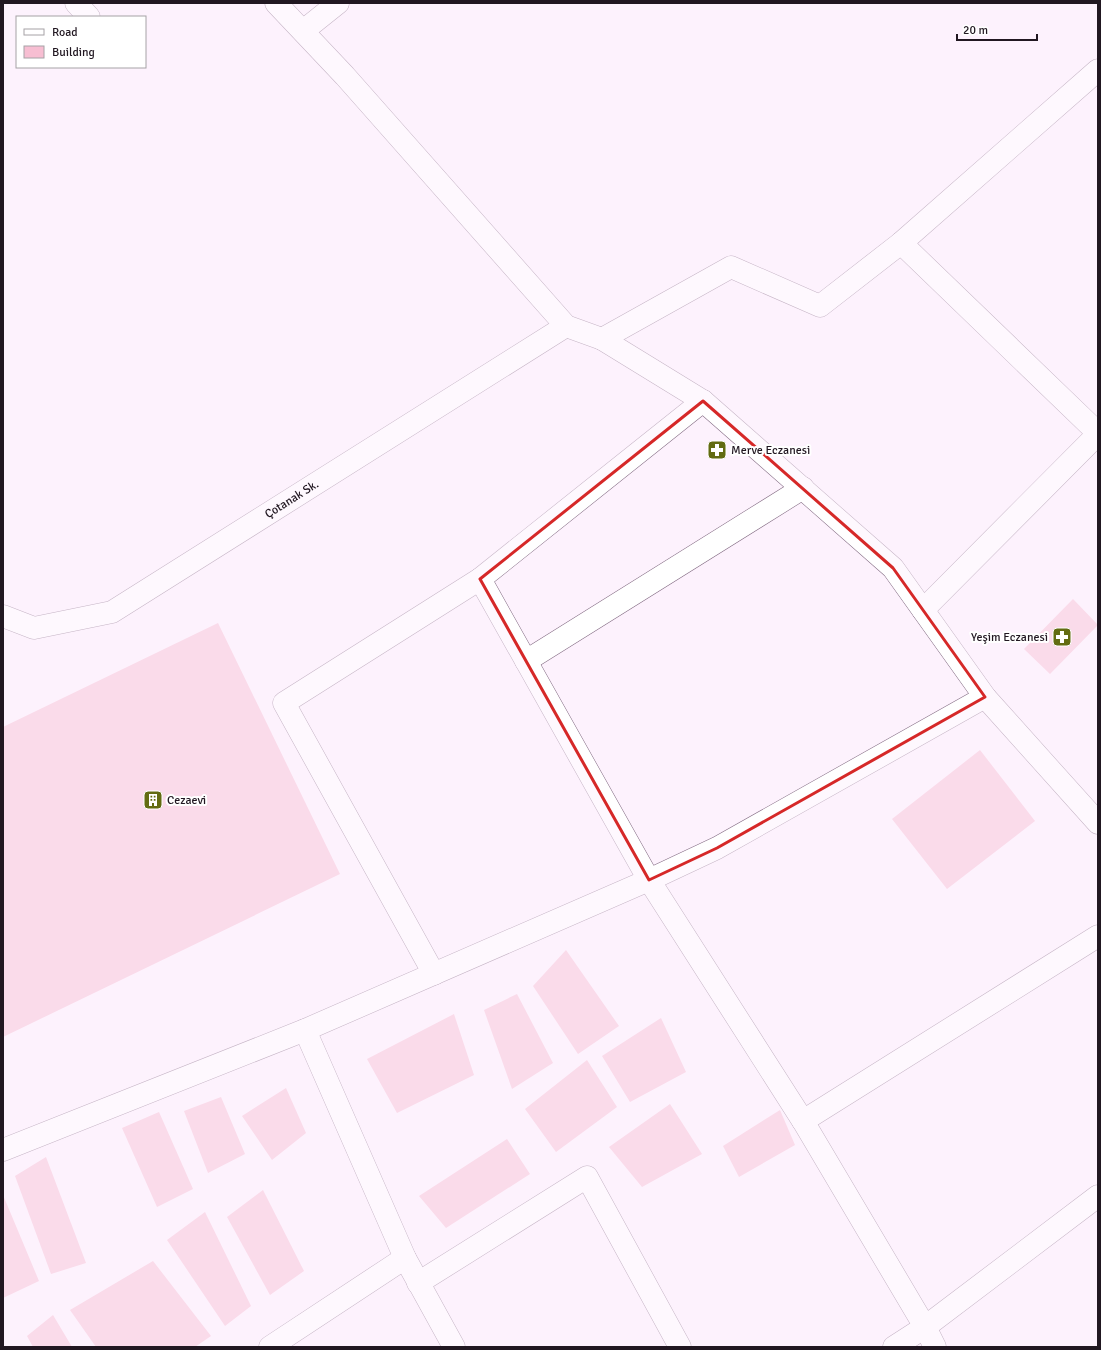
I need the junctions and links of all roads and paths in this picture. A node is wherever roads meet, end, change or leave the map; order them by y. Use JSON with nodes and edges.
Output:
{"nodes":[{"id":1,"x":76,"y":3,"type":"edge"},
{"id":2,"x":276,"y":3,"type":"edge"},
{"id":3,"x":338,"y":3,"type":"edge"},
{"id":4,"x":88,"y":16,"type":"edge"},
{"id":5,"x":303,"y":31,"type":"junction"},
{"id":6,"x":1098,"y":70,"type":"edge"},
{"id":7,"x":901,"y":244,"type":"junction"},
{"id":8,"x":566,"y":326,"type":"junction"},
{"id":9,"x":602,"y":339,"type":"junction"},
{"id":10,"x":703,"y":401,"type":"junction"},
{"id":11,"x":1098,"y":434,"type":"edge"},
{"id":12,"x":803,"y":488,"type":"junction"},
{"id":13,"x":480,"y":578,"type":"junction"},
{"id":14,"x":923,"y":610,"type":"junction"},
{"id":15,"x":3,"y":616,"type":"edge"},
{"id":16,"x":526,"y":661,"type":"junction"},
{"id":17,"x":985,"y":697,"type":"junction"},
{"id":18,"x":1098,"y":823,"type":"edge"},
{"id":19,"x":649,"y":880,"type":"junction"},
{"id":20,"x":1098,"y":936,"type":"edge"},
{"id":21,"x":434,"y":974,"type":"junction"},
{"id":22,"x":305,"y":1030,"type":"junction"},
{"id":23,"x":803,"y":1121,"type":"junction"},
{"id":24,"x":3,"y":1150,"type":"edge"},
{"id":25,"x":1098,"y":1196,"type":"edge"},
{"id":26,"x":406,"y":1258,"type":"junction"},
{"id":27,"x":418,"y":1283,"type":"junction"},
{"id":28,"x":925,"y":1327,"type":"junction"},
{"id":29,"x":270,"y":1347,"type":"edge"},
{"id":30,"x":454,"y":1347,"type":"edge"},
{"id":31,"x":680,"y":1347,"type":"edge"},
{"id":32,"x":894,"y":1347,"type":"edge"},
{"id":33,"x":935,"y":1347,"type":"edge"}],
"edges":[{"from":1,"to":4,"type":"street"},
{"from":2,"to":5,"type":"street"},
{"from":3,"to":5,"type":"street"},
{"from":5,"to":8,"type":"street"},
{"from":6,"to":7,"type":"street"},
{"from":7,"to":9,"type":"street"},
{"from":7,"to":11,"type":"street"},
{"from":8,"to":9,"type":"street"},
{"from":8,"to":15,"type":"street","name":"Çotanak Sk."},
{"from":9,"to":10,"type":"street"},
{"from":10,"to":12,"type":"street"},
{"from":10,"to":13,"type":"street"},
{"from":11,"to":14,"type":"street"},
{"from":12,"to":14,"type":"street"},
{"from":12,"to":16,"type":"street"},
{"from":13,"to":16,"type":"street"},
{"from":13,"to":21,"type":"street"},
{"from":14,"to":17,"type":"street"},
{"from":16,"to":19,"type":"street"},
{"from":17,"to":18,"type":"street"},
{"from":17,"to":19,"type":"street"},
{"from":19,"to":21,"type":"street"},
{"from":19,"to":23,"type":"street"},
{"from":20,"to":23,"type":"street"},
{"from":21,"to":22,"type":"street"},
{"from":22,"to":24,"type":"street"},
{"from":22,"to":26,"type":"street"},
{"from":23,"to":28,"type":"street"},
{"from":25,"to":28,"type":"street"},
{"from":26,"to":27,"type":"street"},
{"from":26,"to":29,"type":"street"},
{"from":27,"to":30,"type":"street"},
{"from":27,"to":31,"type":"street"},
{"from":28,"to":32,"type":"street"},
{"from":28,"to":33,"type":"street"}]}
